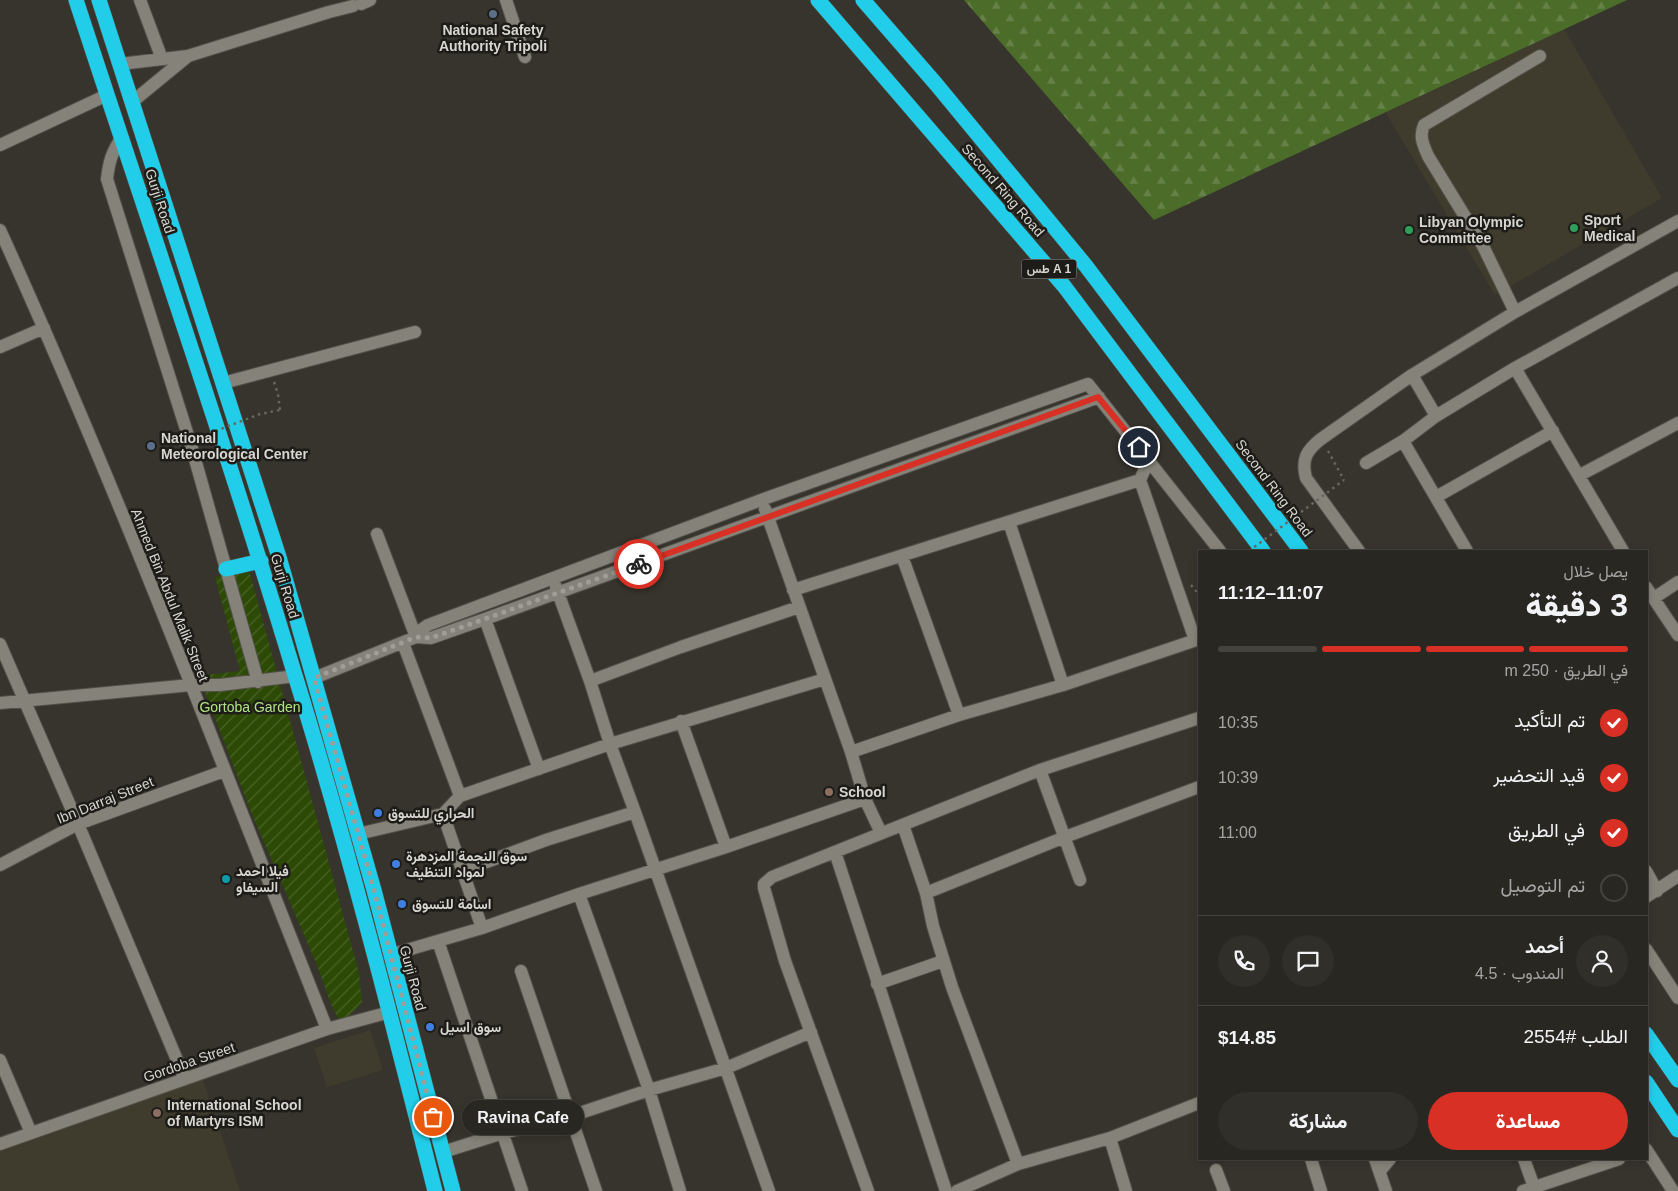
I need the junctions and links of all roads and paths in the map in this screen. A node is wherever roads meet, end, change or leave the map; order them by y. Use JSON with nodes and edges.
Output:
{"nodes":[{"id":1,"x":76,"y":0,"type":"edge"},
{"id":2,"x":99,"y":0,"type":"edge"},
{"id":3,"x":140,"y":0,"type":"edge"},
{"id":4,"x":506,"y":0,"type":"edge"},
{"id":5,"x":818,"y":0,"type":"edge"},
{"id":6,"x":863,"y":0,"type":"edge"},
{"id":7,"x":361,"y":3,"type":"edge"},
{"id":8,"x":188,"y":56,"type":"junction"},
{"id":9,"x":1540,"y":56,"type":"dead end"},
{"id":10,"x":526,"y":57,"type":"dead end"},
{"id":11,"x":162,"y":59,"type":"junction"},
{"id":12,"x":120,"y":64,"type":"junction"},
{"id":13,"x":107,"y":95,"type":"junction"},
{"id":14,"x":132,"y":102,"type":"junction"},
{"id":15,"x":122,"y":137,"type":"junction"},
{"id":16,"x":0,"y":145,"type":"edge"},
{"id":17,"x":1678,"y":221,"type":"edge"},
{"id":18,"x":0,"y":230,"type":"edge"},
{"id":19,"x":1678,"y":278,"type":"edge"},
{"id":20,"x":1515,"y":312,"type":"junction"},
{"id":21,"x":44,"y":328,"type":"junction"},
{"id":22,"x":415,"y":332,"type":"dead end"},
{"id":23,"x":0,"y":346,"type":"edge"},
{"id":24,"x":1515,"y":368,"type":"junction"},
{"id":25,"x":1412,"y":375,"type":"junction"},
{"id":26,"x":222,"y":383,"type":"junction"},
{"id":27,"x":278,"y":394,"type":"dead end"},
{"id":28,"x":1098,"y":397,"type":"junction"},
{"id":29,"x":1436,"y":416,"type":"junction"},
{"id":30,"x":1678,"y":423,"type":"edge"},
{"id":31,"x":1553,"y":430,"type":"junction"},
{"id":32,"x":1321,"y":438,"type":"junction"},
{"id":33,"x":1403,"y":441,"type":"junction"},
{"id":34,"x":179,"y":445,"type":"dead end"},
{"id":35,"x":1149,"y":460,"type":"junction"},
{"id":36,"x":1366,"y":463,"type":"dead end"},
{"id":37,"x":1580,"y":475,"type":"junction"},
{"id":38,"x":1140,"y":480,"type":"junction"},
{"id":39,"x":1436,"y":497,"type":"junction"},
{"id":40,"x":761,"y":500,"type":"junction"},
{"id":41,"x":768,"y":516,"type":"junction"},
{"id":42,"x":1009,"y":522,"type":"junction"},
{"id":43,"x":377,"y":534,"type":"dead end"},
{"id":44,"x":1219,"y":550,"type":"edge"},
{"id":45,"x":1250,"y":550,"type":"edge"},
{"id":46,"x":1262,"y":550,"type":"edge"},
{"id":47,"x":1301,"y":550,"type":"edge"},
{"id":48,"x":1358,"y":550,"type":"edge"},
{"id":49,"x":1466,"y":550,"type":"edge"},
{"id":50,"x":1623,"y":550,"type":"edge"},
{"id":51,"x":902,"y":556,"type":"junction"},
{"id":52,"x":261,"y":561,"type":"junction"},
{"id":53,"x":226,"y":569,"type":"junction"},
{"id":54,"x":553,"y":578,"type":"junction"},
{"id":55,"x":1678,"y":582,"type":"edge"},
{"id":56,"x":793,"y":590,"type":"junction"},
{"id":57,"x":559,"y":593,"type":"junction"},
{"id":58,"x":1650,"y":593,"type":"edge"},
{"id":59,"x":799,"y":607,"type":"junction"},
{"id":60,"x":485,"y":620,"type":"junction"},
{"id":61,"x":1678,"y":636,"type":"edge"},
{"id":62,"x":416,"y":637,"type":"junction"},
{"id":63,"x":1197,"y":639,"type":"edge"},
{"id":64,"x":403,"y":643,"type":"junction"},
{"id":65,"x":0,"y":644,"type":"edge"},
{"id":66,"x":296,"y":676,"type":"junction"},
{"id":67,"x":314,"y":678,"type":"junction"},
{"id":68,"x":825,"y":678,"type":"junction"},
{"id":69,"x":590,"y":681,"type":"junction"},
{"id":70,"x":258,"y":682,"type":"junction"},
{"id":71,"x":1063,"y":684,"type":"junction"},
{"id":72,"x":191,"y":685,"type":"junction"},
{"id":73,"x":24,"y":700,"type":"junction"},
{"id":74,"x":0,"y":703,"type":"edge"},
{"id":75,"x":959,"y":715,"type":"junction"},
{"id":76,"x":1198,"y":718,"type":"edge"},
{"id":77,"x":681,"y":721,"type":"junction"},
{"id":78,"x":610,"y":744,"type":"junction"},
{"id":79,"x":851,"y":752,"type":"junction"},
{"id":80,"x":539,"y":769,"type":"junction"},
{"id":81,"x":1040,"y":770,"type":"junction"},
{"id":82,"x":224,"y":771,"type":"junction"},
{"id":83,"x":1198,"y":788,"type":"edge"},
{"id":84,"x":460,"y":796,"type":"junction"},
{"id":85,"x":865,"y":799,"type":"junction"},
{"id":86,"x":635,"y":812,"type":"junction"},
{"id":87,"x":443,"y":814,"type":"junction"},
{"id":88,"x":78,"y":824,"type":"junction"},
{"id":89,"x":902,"y":825,"type":"junction"},
{"id":90,"x":881,"y":833,"type":"junction"},
{"id":91,"x":358,"y":834,"type":"junction"},
{"id":92,"x":1065,"y":837,"type":"junction"},
{"id":93,"x":726,"y":847,"type":"junction"},
{"id":94,"x":834,"y":852,"type":"junction"},
{"id":95,"x":0,"y":865,"type":"edge"},
{"id":96,"x":655,"y":870,"type":"junction"},
{"id":97,"x":462,"y":871,"type":"junction"},
{"id":98,"x":1678,"y":876,"type":"edge"},
{"id":99,"x":1648,"y":879,"type":"edge"},
{"id":100,"x":1080,"y":880,"type":"dead end"},
{"id":101,"x":926,"y":893,"type":"junction"},
{"id":102,"x":579,"y":894,"type":"junction"},
{"id":103,"x":1652,"y":894,"type":"edge"},
{"id":104,"x":482,"y":928,"type":"junction"},
{"id":105,"x":438,"y":942,"type":"junction"},
{"id":106,"x":1648,"y":952,"type":"edge"},
{"id":107,"x":390,"y":955,"type":"junction"},
{"id":108,"x":943,"y":961,"type":"junction"},
{"id":109,"x":521,"y":971,"type":"dead end"},
{"id":110,"x":877,"y":984,"type":"junction"},
{"id":111,"x":1678,"y":998,"type":"edge"},
{"id":112,"x":390,"y":1012,"type":"junction"},
{"id":113,"x":327,"y":1030,"type":"junction"},
{"id":114,"x":811,"y":1032,"type":"junction"},
{"id":115,"x":1648,"y":1037,"type":"edge"},
{"id":116,"x":0,"y":1060,"type":"edge"},
{"id":117,"x":726,"y":1068,"type":"junction"},
{"id":118,"x":185,"y":1079,"type":"junction"},
{"id":119,"x":1678,"y":1080,"type":"edge"},
{"id":120,"x":1648,"y":1085,"type":"edge"},
{"id":121,"x":649,"y":1090,"type":"junction"},
{"id":122,"x":1198,"y":1103,"type":"edge"},
{"id":123,"x":571,"y":1116,"type":"junction"},
{"id":124,"x":1678,"y":1130,"type":"edge"},
{"id":125,"x":31,"y":1134,"type":"junction"},
{"id":126,"x":503,"y":1134,"type":"junction"},
{"id":127,"x":1110,"y":1138,"type":"junction"},
{"id":128,"x":0,"y":1144,"type":"edge"},
{"id":129,"x":443,"y":1152,"type":"junction"},
{"id":130,"x":1648,"y":1153,"type":"edge"},
{"id":131,"x":1311,"y":1160,"type":"edge"},
{"id":132,"x":1524,"y":1160,"type":"edge"},
{"id":133,"x":1615,"y":1160,"type":"edge"},
{"id":134,"x":1018,"y":1164,"type":"junction"},
{"id":135,"x":1378,"y":1165,"type":"edge"},
{"id":136,"x":1216,"y":1170,"type":"dead end"},
{"id":137,"x":1528,"y":1189,"type":"edge"},
{"id":138,"x":435,"y":1191,"type":"edge"},
{"id":139,"x":453,"y":1191,"type":"edge"},
{"id":140,"x":522,"y":1191,"type":"edge"},
{"id":141,"x":596,"y":1191,"type":"edge"},
{"id":142,"x":680,"y":1191,"type":"edge"},
{"id":143,"x":769,"y":1191,"type":"edge"},
{"id":144,"x":868,"y":1191,"type":"edge"},
{"id":145,"x":946,"y":1191,"type":"edge"},
{"id":146,"x":957,"y":1191,"type":"edge"},
{"id":147,"x":1126,"y":1191,"type":"edge"},
{"id":148,"x":1224,"y":1191,"type":"edge"},
{"id":149,"x":1322,"y":1191,"type":"edge"},
{"id":150,"x":1386,"y":1191,"type":"edge"},
{"id":151,"x":1673,"y":1191,"type":"edge"}],
"edges":[{"from":1,"to":13,"type":"highway","name":"Gurji Road"},
{"from":2,"to":12,"type":"highway","name":"Gurji Road"},
{"from":3,"to":11,"type":"street"},
{"from":4,"to":10,"type":"street"},
{"from":5,"to":46,"type":"highway","name":"Second Ring Road","number":"طس A 1"},
{"from":6,"to":47,"type":"highway","name":"Second Ring Road","number":"طس A 1"},
{"from":7,"to":8,"type":"street"},
{"from":8,"to":11,"type":"street"},
{"from":8,"to":14,"type":"street"},
{"from":9,"to":20,"type":"street"},
{"from":11,"to":12,"type":"street"},
{"from":12,"to":14,"type":"highway","name":"Gurji Road"},
{"from":13,"to":15,"type":"highway","name":"Gurji Road"},
{"from":13,"to":16,"type":"street"},
{"from":14,"to":26,"type":"highway","name":"Gurji Road"},
{"from":15,"to":52,"type":"highway","name":"Gurji Road"},
{"from":15,"to":53,"type":"street"},
{"from":17,"to":20,"type":"street"},
{"from":18,"to":21,"type":"street","name":"Ahmed Bin Abdul Malik Street"},
{"from":19,"to":24,"type":"street"},
{"from":20,"to":25,"type":"street"},
{"from":21,"to":23,"type":"street"},
{"from":21,"to":72,"type":"street","name":"Ahmed Bin Abdul Malik Street"},
{"from":22,"to":26,"type":"street"},
{"from":24,"to":29,"type":"street"},
{"from":24,"to":31,"type":"street"},
{"from":25,"to":29,"type":"street"},
{"from":25,"to":32,"type":"street"},
{"from":26,"to":67,"type":"highway","name":"Gurji Road"},
{"from":27,"to":34,"type":"path","bridge":true},
{"from":28,"to":35,"type":"street"},
{"from":28,"to":40,"type":"street"},
{"from":28,"to":41,"type":"street"},
{"from":29,"to":33,"type":"street"},
{"from":30,"to":37,"type":"street"},
{"from":31,"to":37,"type":"street"},
{"from":31,"to":39,"type":"street"},
{"from":32,"to":45,"type":"path","bridge":true},
{"from":32,"to":48,"type":"street"},
{"from":33,"to":36,"type":"street"},
{"from":33,"to":39,"type":"street"},
{"from":35,"to":38,"type":"street"},
{"from":35,"to":44,"type":"street"},
{"from":37,"to":50,"type":"street"},
{"from":38,"to":42,"type":"street"},
{"from":38,"to":63,"type":"street"},
{"from":39,"to":49,"type":"street"},
{"from":40,"to":41,"type":"street"},
{"from":40,"to":54,"type":"street"},
{"from":41,"to":56,"type":"street"},
{"from":41,"to":57,"type":"street"},
{"from":42,"to":51,"type":"street"},
{"from":42,"to":71,"type":"street"},
{"from":43,"to":62,"type":"street"},
{"from":51,"to":56,"type":"street"},
{"from":51,"to":75,"type":"street"},
{"from":52,"to":53,"type":"highway"},
{"from":52,"to":66,"type":"highway","name":"Gurji Road"},
{"from":53,"to":70,"type":"street"},
{"from":54,"to":57,"type":"street"},
{"from":54,"to":62,"type":"street"},
{"from":55,"to":58,"type":"street"},
{"from":56,"to":59,"type":"street"},
{"from":57,"to":60,"type":"street"},
{"from":57,"to":69,"type":"street"},
{"from":58,"to":61,"type":"street"},
{"from":59,"to":68,"type":"street"},
{"from":59,"to":69,"type":"street"},
{"from":60,"to":62,"type":"street"},
{"from":60,"to":80,"type":"street"},
{"from":62,"to":64,"type":"street"},
{"from":63,"to":71,"type":"street"},
{"from":64,"to":67,"type":"street"},
{"from":64,"to":84,"type":"street"},
{"from":65,"to":73,"type":"street"},
{"from":66,"to":70,"type":"street"},
{"from":66,"to":112,"type":"highway","name":"Gurji Road"},
{"from":67,"to":91,"type":"highway","name":"Gurji Road"},
{"from":68,"to":77,"type":"street"},
{"from":68,"to":79,"type":"street"},
{"from":69,"to":78,"type":"street"},
{"from":70,"to":72,"type":"street"},
{"from":71,"to":75,"type":"street"},
{"from":72,"to":73,"type":"street"},
{"from":72,"to":82,"type":"street","name":"Ahmed Bin Abdul Malik Street"},
{"from":73,"to":74,"type":"street"},
{"from":73,"to":88,"type":"street"},
{"from":75,"to":79,"type":"street"},
{"from":76,"to":81,"type":"street"},
{"from":77,"to":78,"type":"street"},
{"from":77,"to":93,"type":"street"},
{"from":78,"to":80,"type":"street"},
{"from":78,"to":86,"type":"street"},
{"from":79,"to":85,"type":"street"},
{"from":80,"to":84,"type":"street"},
{"from":81,"to":89,"type":"street"},
{"from":81,"to":92,"type":"street"},
{"from":82,"to":88,"type":"street","name":"Ibn Darraj Street"},
{"from":82,"to":113,"type":"street","name":"Ahmed Bin Abdul Malik Street"},
{"from":83,"to":92,"type":"street"},
{"from":84,"to":87,"type":"street"},
{"from":85,"to":90,"type":"street"},
{"from":85,"to":93,"type":"street"},
{"from":86,"to":96,"type":"street"},
{"from":86,"to":97,"type":"street"},
{"from":87,"to":91,"type":"street"},
{"from":87,"to":97,"type":"street"},
{"from":88,"to":95,"type":"street","name":"Ibn Darraj Street"},
{"from":88,"to":118,"type":"street"},
{"from":89,"to":90,"type":"street"},
{"from":89,"to":101,"type":"street"},
{"from":90,"to":94,"type":"street"},
{"from":91,"to":107,"type":"highway","name":"Gurji Road"},
{"from":92,"to":100,"type":"street"},
{"from":92,"to":101,"type":"street"},
{"from":93,"to":96,"type":"street"},
{"from":94,"to":110,"type":"street"},
{"from":94,"to":114,"type":"street"},
{"from":96,"to":102,"type":"street"},
{"from":96,"to":117,"type":"street"},
{"from":97,"to":104,"type":"street"},
{"from":98,"to":103,"type":"street"},
{"from":99,"to":103,"type":"street"},
{"from":101,"to":108,"type":"street"},
{"from":102,"to":104,"type":"street"},
{"from":102,"to":121,"type":"street"},
{"from":104,"to":105,"type":"street"},
{"from":105,"to":107,"type":"street"},
{"from":105,"to":126,"type":"street"},
{"from":106,"to":111,"type":"street"},
{"from":107,"to":129,"type":"highway","name":"Gurji Road"},
{"from":108,"to":110,"type":"street"},
{"from":108,"to":134,"type":"street"},
{"from":109,"to":123,"type":"street"},
{"from":110,"to":145,"type":"street"},
{"from":112,"to":113,"type":"street","name":"Gordoba Street"},
{"from":112,"to":138,"type":"highway","name":"Gurji Road"},
{"from":113,"to":118,"type":"street","name":"Gordoba Street"},
{"from":114,"to":117,"type":"street"},
{"from":114,"to":144,"type":"street"},
{"from":115,"to":119,"type":"highway"},
{"from":116,"to":125,"type":"street"},
{"from":117,"to":121,"type":"street"},
{"from":117,"to":143,"type":"street"},
{"from":118,"to":125,"type":"street","name":"Gordoba Street"},
{"from":120,"to":124,"type":"highway"},
{"from":121,"to":123,"type":"street"},
{"from":121,"to":142,"type":"street"},
{"from":122,"to":127,"type":"street"},
{"from":123,"to":126,"type":"street"},
{"from":123,"to":141,"type":"street"},
{"from":125,"to":128,"type":"street","name":"Gordoba Street"},
{"from":126,"to":129,"type":"street"},
{"from":126,"to":140,"type":"street"},
{"from":127,"to":134,"type":"street"},
{"from":127,"to":147,"type":"street"},
{"from":129,"to":139,"type":"highway","name":"Gurji Road"},
{"from":130,"to":151,"type":"street"},
{"from":131,"to":149,"type":"street"},
{"from":132,"to":137,"type":"street"},
{"from":133,"to":137,"type":"street"},
{"from":134,"to":146,"type":"street"},
{"from":135,"to":150,"type":"street"},
{"from":136,"to":148,"type":"street"}]}
